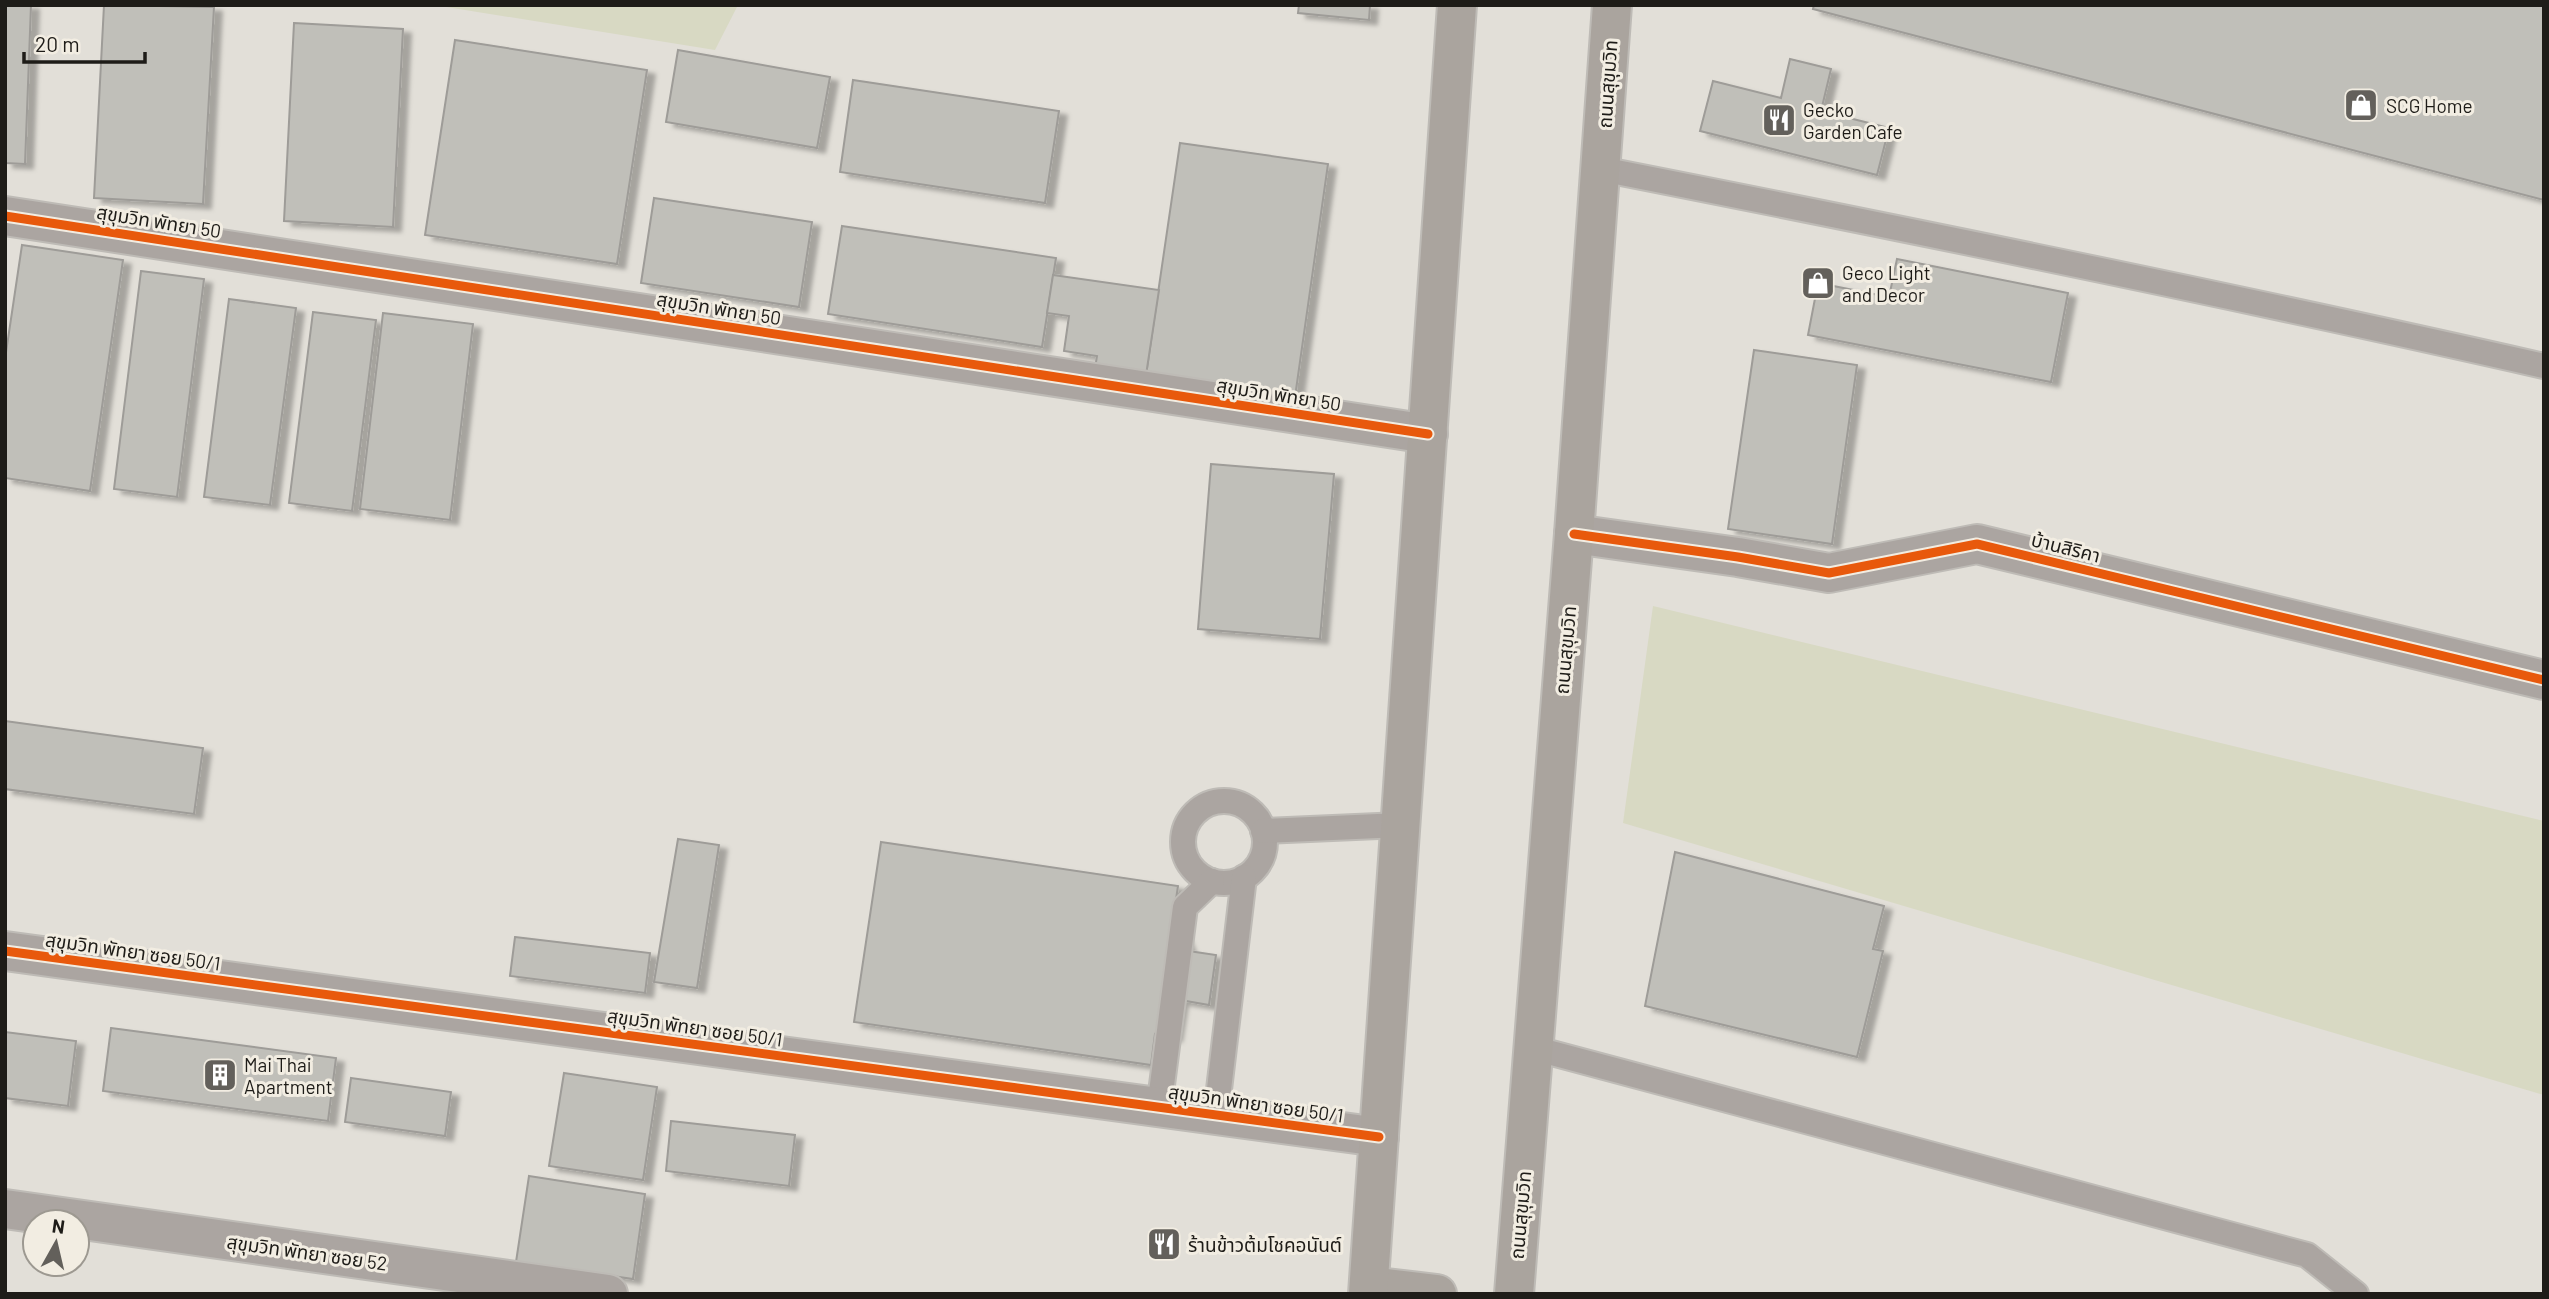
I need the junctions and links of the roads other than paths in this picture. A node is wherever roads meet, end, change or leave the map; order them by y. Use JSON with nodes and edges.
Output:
{"nodes":[{"id":1,"x":1457,"y":5,"type":"edge"},
{"id":2,"x":1612,"y":5,"type":"edge"},
{"id":3,"x":1601,"y":169,"type":"junction"},
{"id":4,"x":5,"y":216,"type":"edge"},
{"id":5,"x":2544,"y":366,"type":"edge"},
{"id":6,"x":1427,"y":434,"type":"junction"},
{"id":7,"x":1574,"y":534,"type":"junction"},
{"id":8,"x":2544,"y":681,"type":"edge"},
{"id":9,"x":1401,"y":825,"type":"junction"},
{"id":10,"x":1263,"y":831,"type":"junction"},
{"id":11,"x":1244,"y":877,"type":"junction"},
{"id":12,"x":1212,"y":881,"type":"junction"},
{"id":13,"x":5,"y":951,"type":"edge"},
{"id":14,"x":1533,"y":1048,"type":"junction"},
{"id":15,"x":1158,"y":1108,"type":"junction"},
{"id":16,"x":1216,"y":1115,"type":"junction"},
{"id":17,"x":1379,"y":1137,"type":"junction"},
{"id":18,"x":5,"y":1209,"type":"edge"},
{"id":19,"x":1369,"y":1290,"type":"edge"},
{"id":20,"x":608,"y":1294,"type":"edge"},
{"id":21,"x":1437,"y":1294,"type":"edge"},
{"id":22,"x":1514,"y":1294,"type":"edge"},
{"id":23,"x":2356,"y":1294,"type":"edge"}],
"edges":[{"from":1,"to":6,"type":"highway"},
{"from":2,"to":3,"type":"highway","name":"ถนนสุขุมวิท"},
{"from":3,"to":5,"type":"lane"},
{"from":3,"to":7,"type":"highway","name":"ถนนสุขุมวิท"},
{"from":4,"to":6,"type":"street","name":"สุขุมวิท พัทยา 50"},
{"from":6,"to":9,"type":"highway"},
{"from":7,"to":8,"type":"street","name":"บ้านสิริคา"},
{"from":7,"to":14,"type":"highway","name":"ถนนสุขุมวิท"},
{"from":9,"to":10,"type":"lane"},
{"from":9,"to":17,"type":"highway"},
{"from":10,"to":11,"type":"lane"},
{"from":10,"to":12,"type":"lane"},
{"from":11,"to":12,"type":"lane"},
{"from":11,"to":16,"type":"lane"},
{"from":12,"to":15,"type":"lane"},
{"from":13,"to":15,"type":"street","name":"สุขุมวิท พัทยา ซอย 50/1"},
{"from":14,"to":22,"type":"highway","name":"ถนนสุขุมวิท"},
{"from":14,"to":23,"type":"lane"},
{"from":15,"to":16,"type":"street","name":"สุขุมวิท พัทยา ซอย 50/1"},
{"from":16,"to":17,"type":"street","name":"สุขุมวิท พัทยา ซอย 50/1"},
{"from":17,"to":19,"type":"highway"},
{"from":18,"to":20,"type":"street","name":"สุขุมวิท พัทยา ซอย 52"},
{"from":19,"to":21,"type":"highway"}]}
